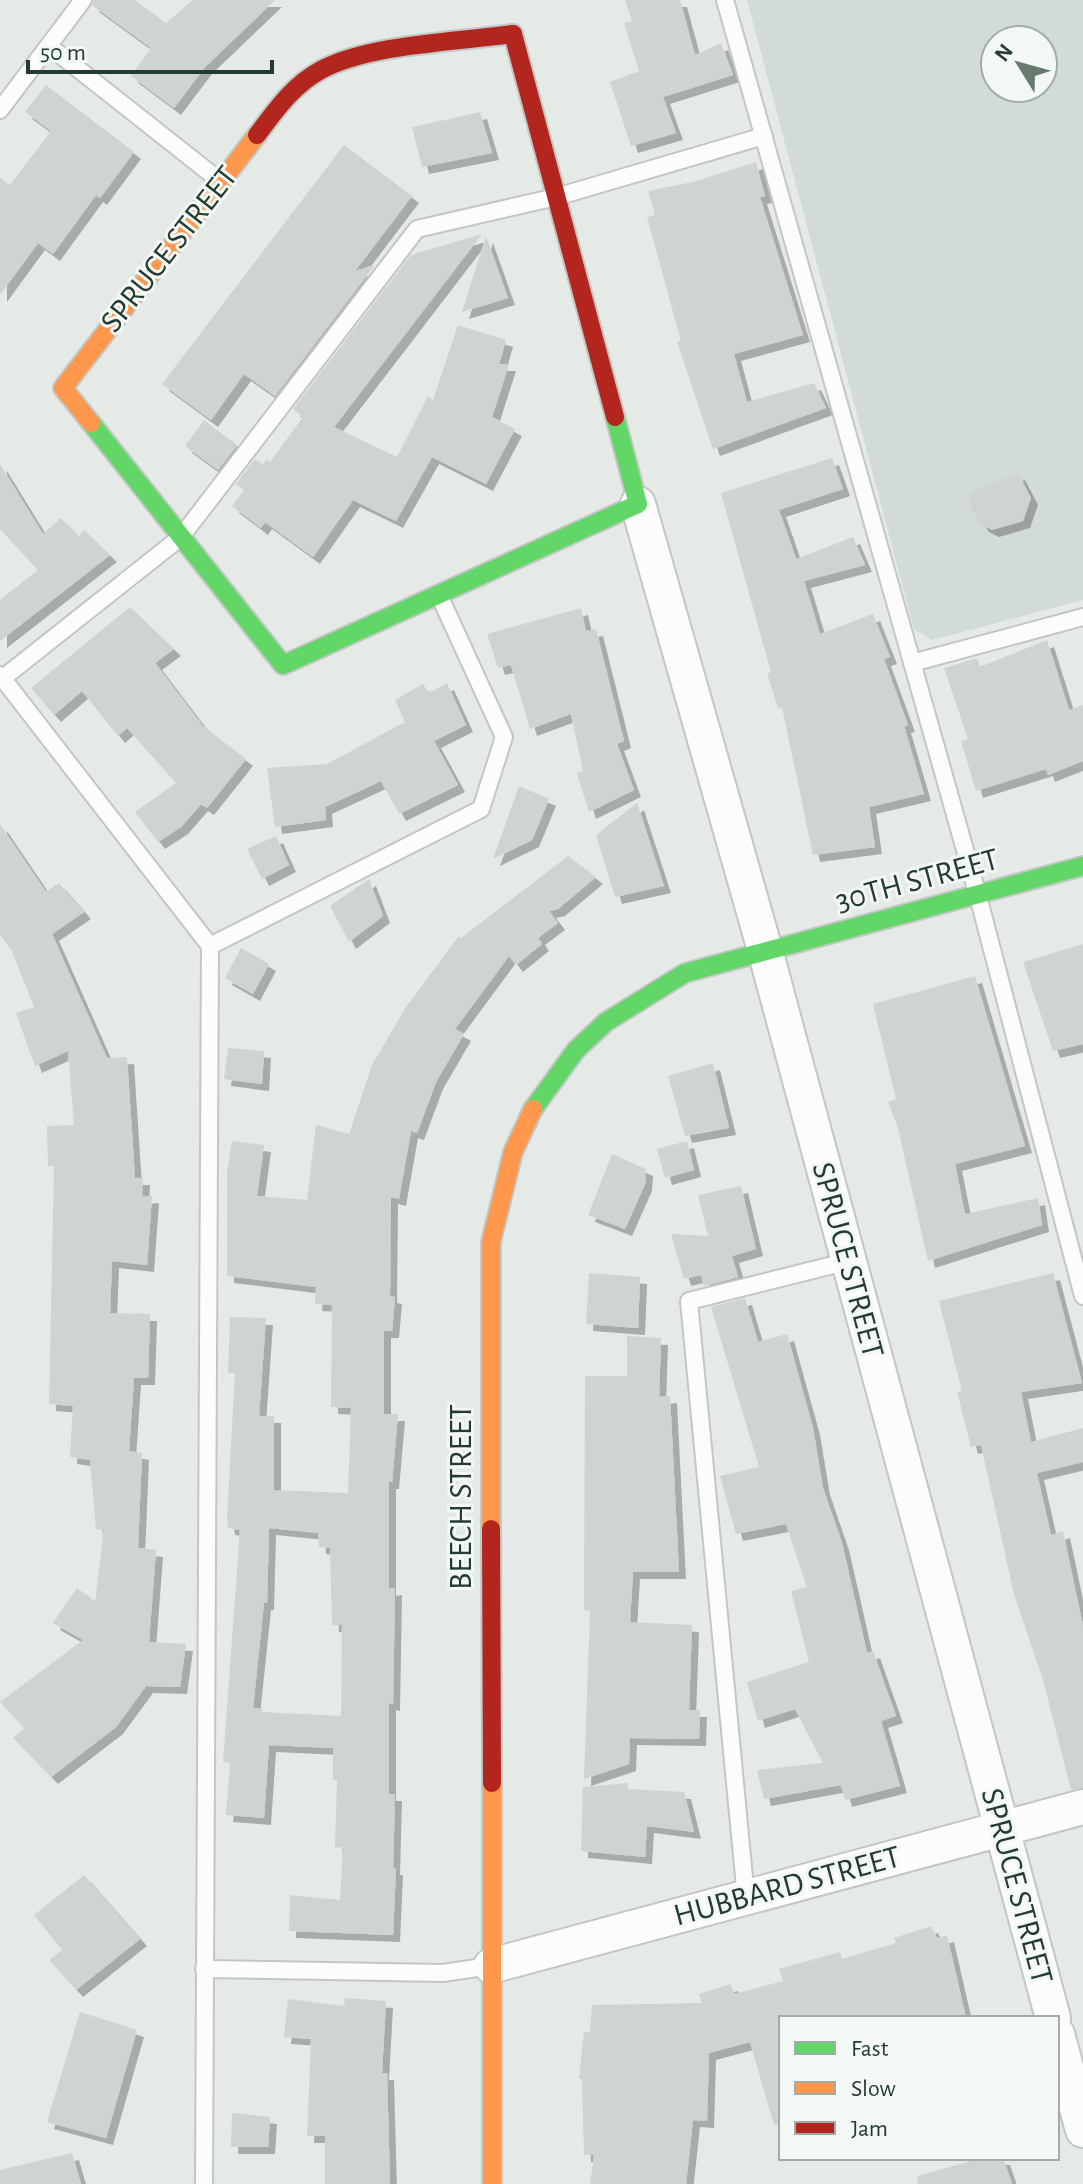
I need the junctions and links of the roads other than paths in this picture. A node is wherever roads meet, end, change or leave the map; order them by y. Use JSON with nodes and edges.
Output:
{"nodes":[{"id":1,"x":83,"y":0,"type":"edge"},
{"id":2,"x":725,"y":0,"type":"edge"},
{"id":3,"x":49,"y":46,"type":"junction"},
{"id":4,"x":0,"y":110,"type":"edge"},
{"id":5,"x":764,"y":136,"type":"junction"},
{"id":6,"x":221,"y":182,"type":"junction"},
{"id":7,"x":556,"y":197,"type":"junction"},
{"id":8,"x":638,"y":504,"type":"junction"},
{"id":9,"x":181,"y":537,"type":"junction"},
{"id":10,"x":439,"y":595,"type":"junction"},
{"id":11,"x":1083,"y":617,"type":"edge"},
{"id":12,"x":912,"y":663,"type":"junction"},
{"id":13,"x":1,"y":676,"type":"edge"},
{"id":14,"x":1083,"y":866,"type":"edge"},
{"id":15,"x":978,"y":896,"type":"junction"},
{"id":16,"x":210,"y":946,"type":"junction"},
{"id":17,"x":765,"y":950,"type":"junction"},
{"id":18,"x":849,"y":1261,"type":"junction"},
{"id":19,"x":1083,"y":1296,"type":"edge"},
{"id":20,"x":1083,"y":1807,"type":"edge"},
{"id":21,"x":1002,"y":1828,"type":"junction"},
{"id":22,"x":746,"y":1898,"type":"junction"},
{"id":23,"x":491,"y":1966,"type":"junction"},
{"id":24,"x":204,"y":1969,"type":"junction"},
{"id":25,"x":1052,"y":2016,"type":"edge"},
{"id":26,"x":1059,"y":2041,"type":"edge"},
{"id":27,"x":1083,"y":2130,"type":"edge"},
{"id":28,"x":204,"y":2184,"type":"edge"},
{"id":29,"x":492,"y":2184,"type":"edge"}],
"edges":[{"from":1,"to":3,"type":"lane"},
{"from":2,"to":5,"type":"lane"},
{"from":3,"to":4,"type":"lane"},
{"from":3,"to":6,"type":"lane"},
{"from":5,"to":7,"type":"lane"},
{"from":5,"to":12,"type":"lane"},
{"from":6,"to":7,"type":"street","name":"SPRUCE STREET"},
{"from":6,"to":9,"type":"street","name":"SPRUCE STREET"},
{"from":7,"to":8,"type":"street","name":"SPRUCE STREET"},
{"from":7,"to":9,"type":"lane"},
{"from":8,"to":10,"type":"street","name":"SPRUCE STREET"},
{"from":8,"to":17,"type":"street","name":"SPRUCE STREET"},
{"from":9,"to":10,"type":"street","name":"SPRUCE STREET"},
{"from":9,"to":13,"type":"lane"},
{"from":10,"to":16,"type":"lane"},
{"from":11,"to":12,"type":"lane"},
{"from":12,"to":15,"type":"lane"},
{"from":13,"to":16,"type":"lane"},
{"from":14,"to":15,"type":"street","name":"30TH STREET"},
{"from":15,"to":17,"type":"street","name":"30TH STREET"},
{"from":15,"to":19,"type":"lane"},
{"from":16,"to":24,"type":"lane"},
{"from":17,"to":18,"type":"street","name":"SPRUCE STREET"},
{"from":17,"to":23,"type":"street","name":"BEECH STREET"},
{"from":18,"to":21,"type":"street","name":"SPRUCE STREET"},
{"from":18,"to":22,"type":"lane"},
{"from":20,"to":21,"type":"street","name":"HUBBARD STREET"},
{"from":21,"to":22,"type":"street","name":"HUBBARD STREET"},
{"from":21,"to":25,"type":"street","name":"SPRUCE STREET"},
{"from":22,"to":23,"type":"street","name":"HUBBARD STREET"},
{"from":23,"to":24,"type":"lane"},
{"from":23,"to":29,"type":"street","name":"BEECH STREET"},
{"from":24,"to":28,"type":"lane"},
{"from":26,"to":27,"type":"street"}]}
